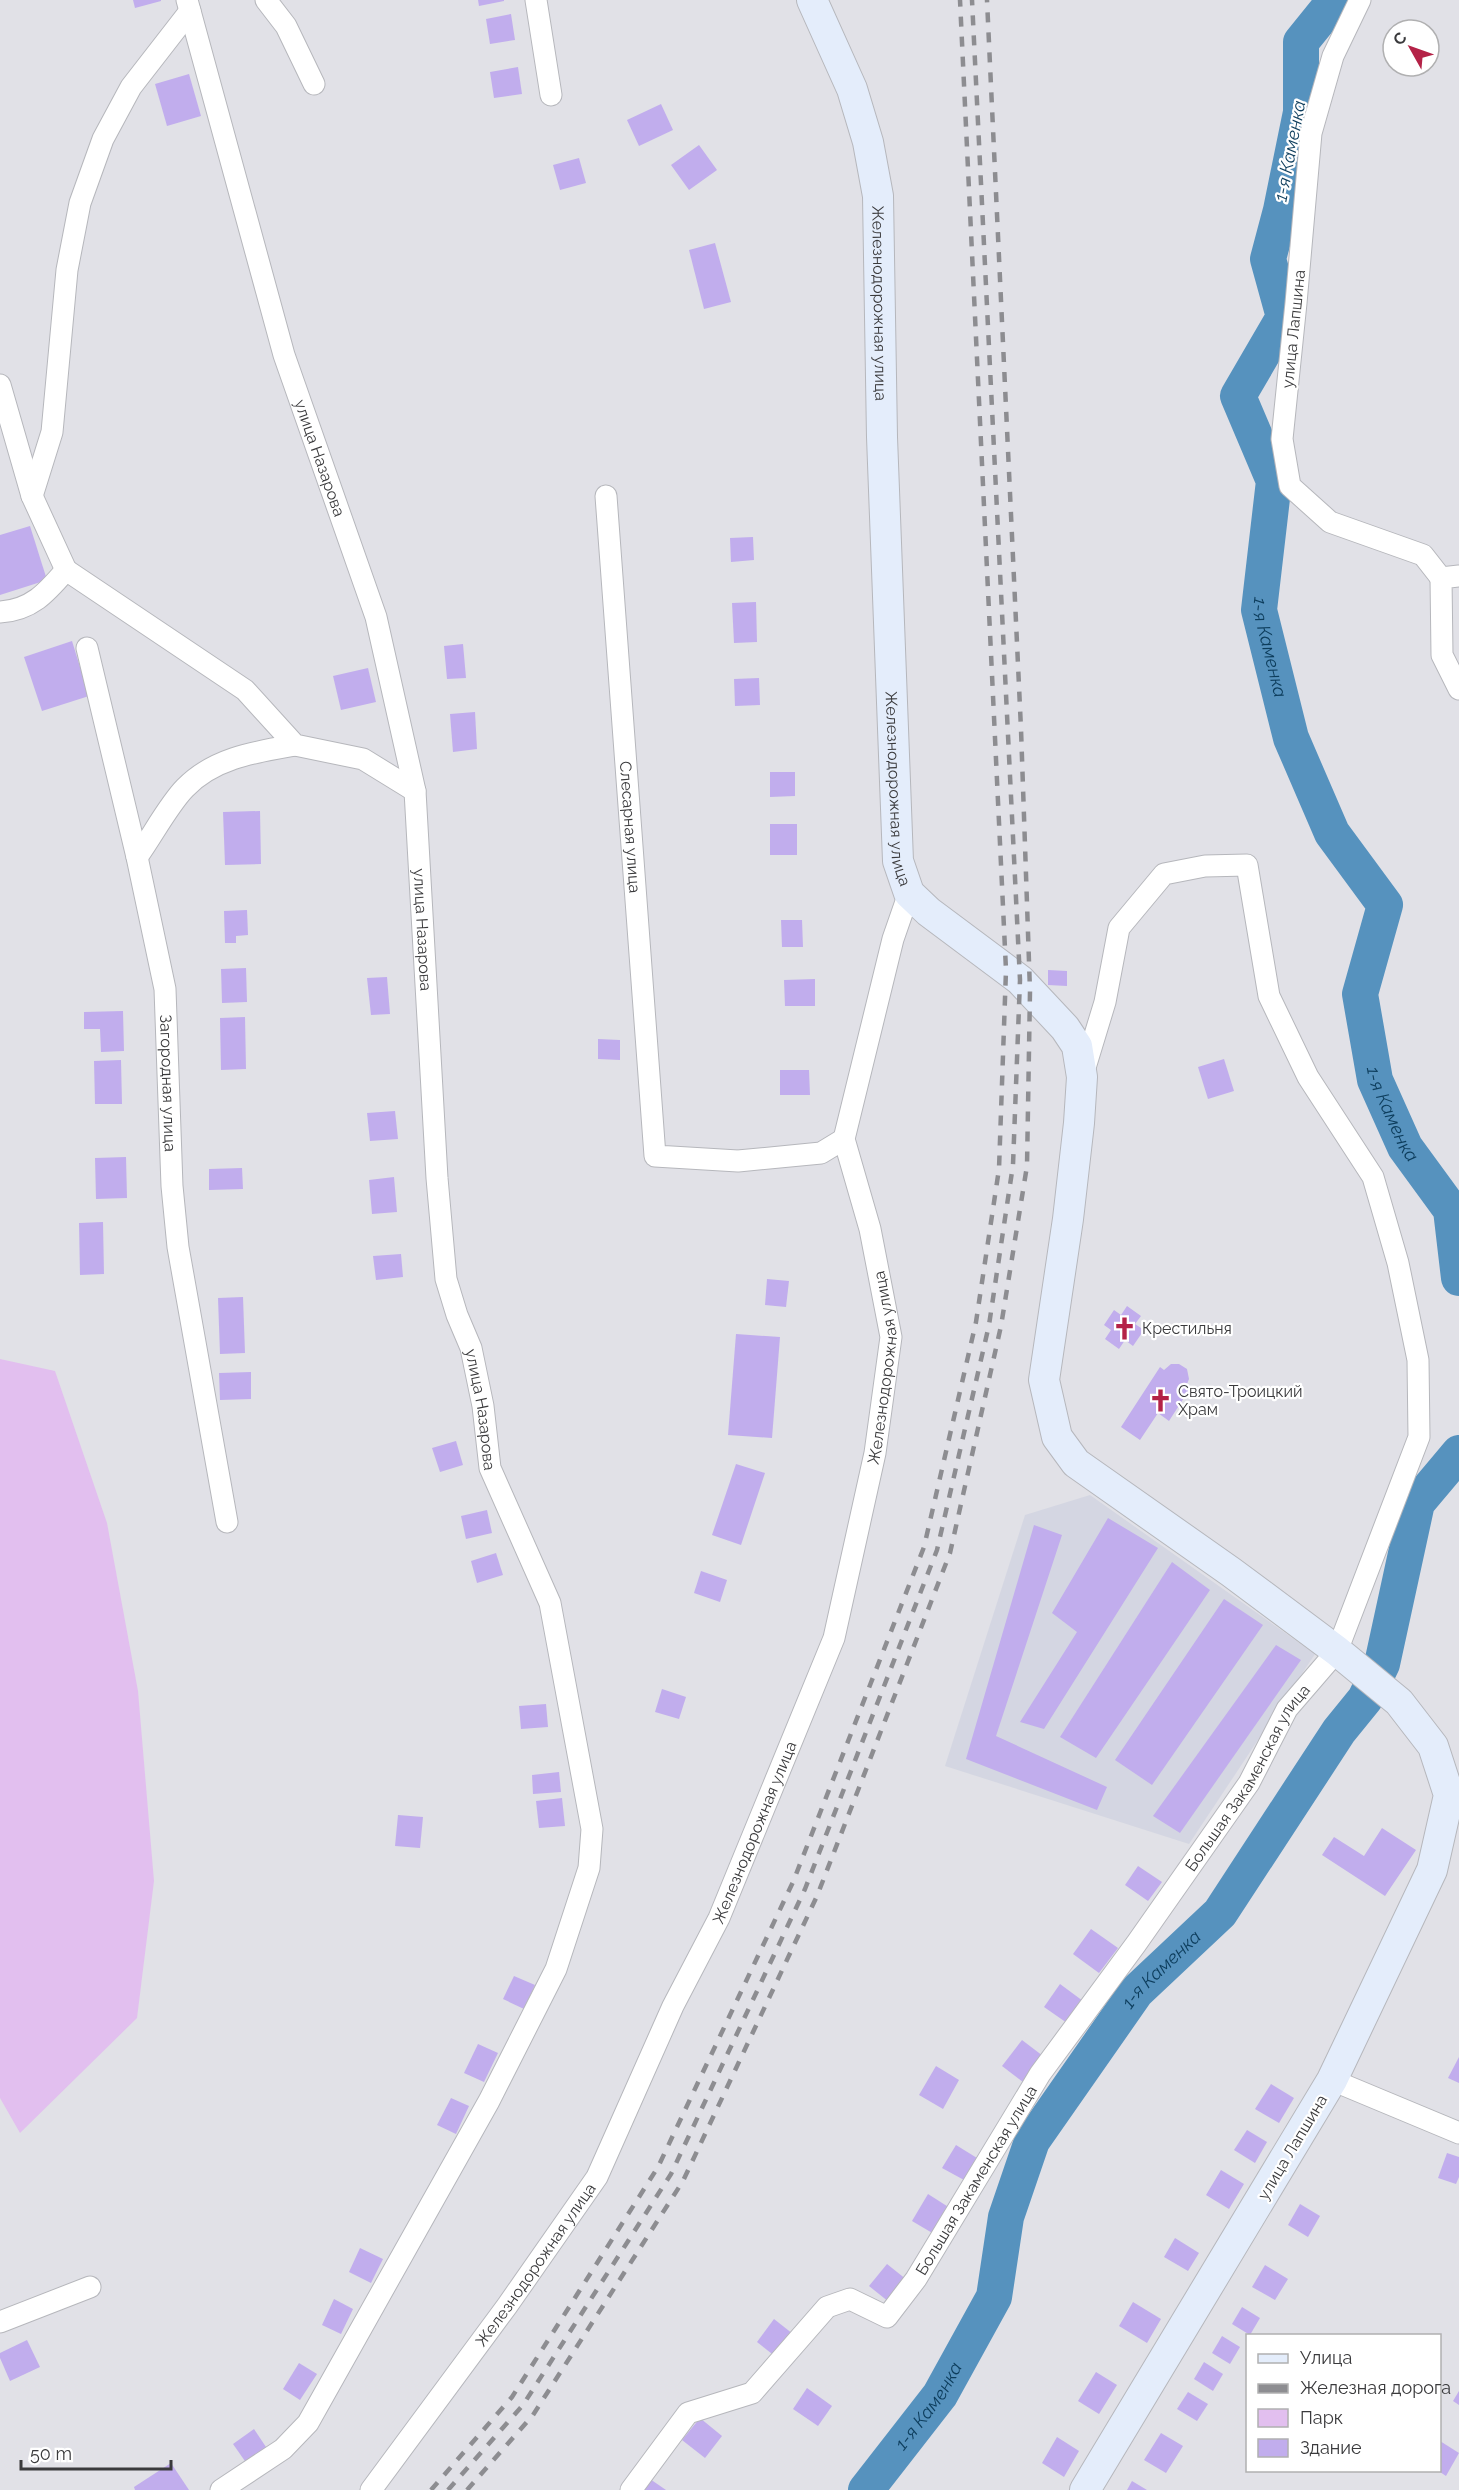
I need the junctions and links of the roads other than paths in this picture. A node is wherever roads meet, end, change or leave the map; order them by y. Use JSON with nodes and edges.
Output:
{"nodes":[{"id":1,"x":266,"y":0,"type":"edge"},
{"id":2,"x":536,"y":0,"type":"edge"},
{"id":3,"x":812,"y":0,"type":"edge"},
{"id":4,"x":1360,"y":0,"type":"edge"},
{"id":5,"x":189,"y":6,"type":"edge"},
{"id":6,"x":314,"y":84,"type":"dead end"},
{"id":7,"x":551,"y":95,"type":"dead end"},
{"id":8,"x":0,"y":386,"type":"edge"},
{"id":9,"x":606,"y":495,"type":"dead end"},
{"id":10,"x":33,"y":496,"type":"junction"},
{"id":11,"x":66,"y":570,"type":"junction"},
{"id":12,"x":1450,"y":577,"type":"edge"},
{"id":13,"x":0,"y":612,"type":"edge"},
{"id":14,"x":87,"y":648,"type":"dead end"},
{"id":15,"x":1459,"y":689,"type":"edge"},
{"id":16,"x":295,"y":745,"type":"junction"},
{"id":17,"x":415,"y":791,"type":"junction"},
{"id":18,"x":137,"y":857,"type":"junction"},
{"id":19,"x":909,"y":893,"type":"junction"},
{"id":20,"x":1082,"y":1077,"type":"junction"},
{"id":21,"x":844,"y":1139,"type":"junction"},
{"id":22,"x":227,"y":1522,"type":"dead end"},
{"id":23,"x":1337,"y":1651,"type":"junction"},
{"id":24,"x":1454,"y":1791,"type":"edge"},
{"id":25,"x":1332,"y":2080,"type":"junction"},
{"id":26,"x":1459,"y":2133,"type":"edge"},
{"id":27,"x":90,"y":2287,"type":"dead end"},
{"id":28,"x":0,"y":2322,"type":"edge"},
{"id":29,"x":221,"y":2490,"type":"edge"},
{"id":30,"x":371,"y":2490,"type":"edge"},
{"id":31,"x":631,"y":2490,"type":"edge"},
{"id":32,"x":1085,"y":2490,"type":"edge"}],
"edges":[{"from":1,"to":6,"type":"street"},
{"from":2,"to":7,"type":"street"},
{"from":3,"to":19,"type":"street","name":"Железнодорожная улица"},
{"from":4,"to":12,"type":"street","name":"улица Лапшина"},
{"from":5,"to":10,"type":"street"},
{"from":5,"to":17,"type":"street","name":"улица Назарова"},
{"from":8,"to":10,"type":"street"},
{"from":9,"to":21,"type":"street","name":"Слесарная улица"},
{"from":10,"to":11,"type":"street"},
{"from":11,"to":13,"type":"street"},
{"from":11,"to":16,"type":"street"},
{"from":12,"to":15,"type":"street","name":"улица Лапшина"},
{"from":14,"to":18,"type":"street","name":"Загородная улица"},
{"from":16,"to":17,"type":"street"},
{"from":16,"to":18,"type":"street"},
{"from":17,"to":29,"type":"street","name":"улица Назарова"},
{"from":18,"to":22,"type":"street","name":"Загородная улица"},
{"from":19,"to":20,"type":"street"},
{"from":19,"to":21,"type":"street","name":"Железнодорожная улица"},
{"from":20,"to":23,"type":"street"},
{"from":20,"to":23,"type":"street","name":"Большая Закаменская улица"},
{"from":21,"to":30,"type":"street","name":"Железнодорожная улица"},
{"from":23,"to":24,"type":"street"},
{"from":23,"to":31,"type":"street","name":"Большая Закаменская улица"},
{"from":24,"to":25,"type":"street","name":"улица Лапшина"},
{"from":25,"to":26,"type":"street"},
{"from":25,"to":32,"type":"street","name":"улица Лапшина"},
{"from":27,"to":28,"type":"street"}]}
